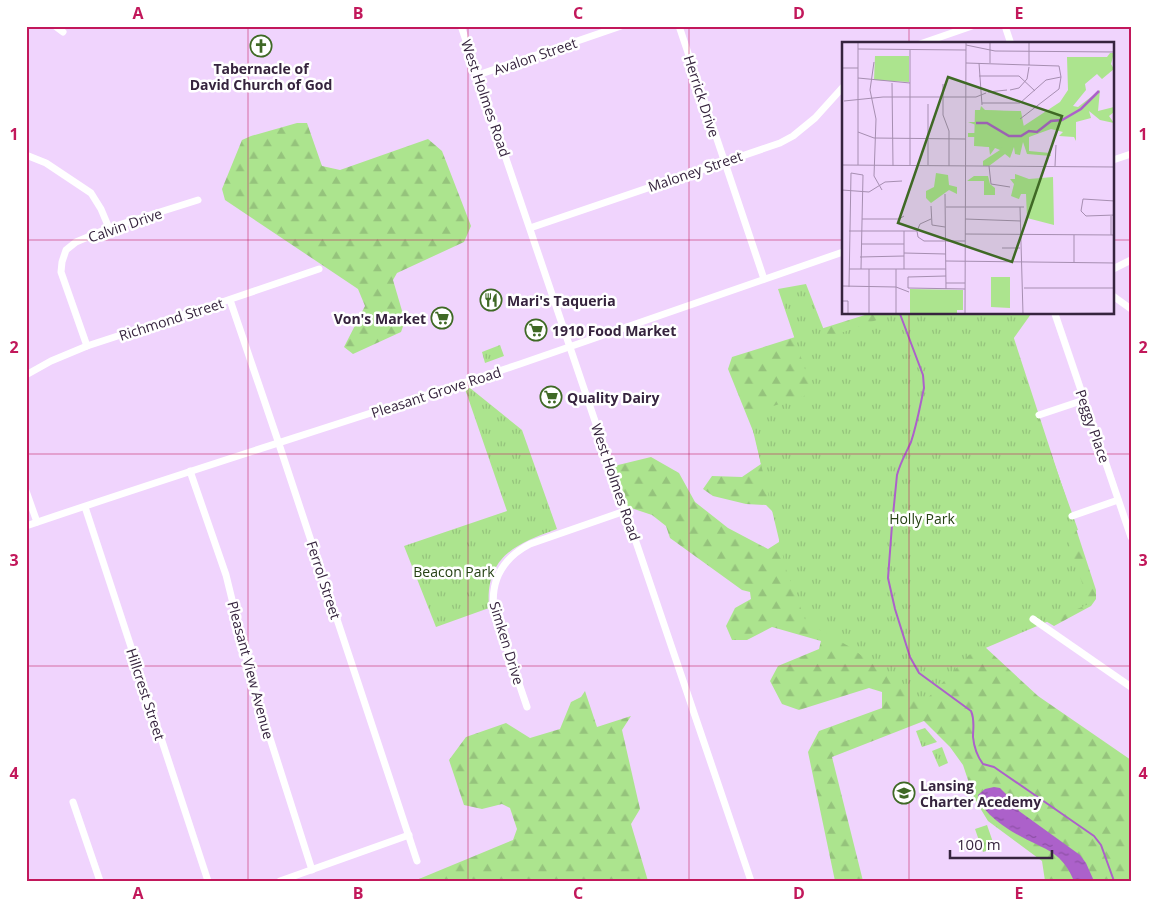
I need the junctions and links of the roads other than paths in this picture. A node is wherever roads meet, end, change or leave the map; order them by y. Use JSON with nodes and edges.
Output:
{"nodes":[{"id":1,"x":55,"y":26,"type":"edge"},
{"id":2,"x":461,"y":26,"type":"edge"},
{"id":3,"x":621,"y":26,"type":"edge"},
{"id":4,"x":679,"y":26,"type":"edge"},
{"id":5,"x":972,"y":26,"type":"edge"},
{"id":6,"x":1005,"y":26,"type":"edge"},
{"id":7,"x":63,"y":32,"type":"dead end"},
{"id":8,"x":926,"y":42,"type":"edge"},
{"id":9,"x":1010,"y":42,"type":"edge"},
{"id":10,"x":478,"y":76,"type":"junction"},
{"id":11,"x":842,"y":88,"type":"edge"},
{"id":12,"x":1131,"y":154,"type":"edge"},
{"id":13,"x":26,"y":155,"type":"edge"},
{"id":14,"x":1114,"y":160,"type":"edge"},
{"id":15,"x":724,"y":161,"type":"junction"},
{"id":16,"x":198,"y":200,"type":"dead end"},
{"id":17,"x":109,"y":228,"type":"junction"},
{"id":18,"x":530,"y":228,"type":"junction"},
{"id":19,"x":842,"y":252,"type":"edge"},
{"id":20,"x":1131,"y":260,"type":"edge"},
{"id":21,"x":1114,"y":268,"type":"edge"},
{"id":22,"x":319,"y":269,"type":"dead end"},
{"id":23,"x":764,"y":279,"type":"junction"},
{"id":24,"x":1114,"y":297,"type":"edge"},
{"id":25,"x":230,"y":300,"type":"junction"},
{"id":26,"x":1131,"y":309,"type":"edge"},
{"id":27,"x":1055,"y":315,"type":"edge"},
{"id":28,"x":87,"y":346,"type":"junction"},
{"id":29,"x":570,"y":346,"type":"junction"},
{"id":30,"x":26,"y":375,"type":"edge"},
{"id":31,"x":1084,"y":400,"type":"junction"},
{"id":32,"x":1039,"y":416,"type":"dead end"},
{"id":33,"x":279,"y":443,"type":"junction"},
{"id":34,"x":190,"y":471,"type":"junction"},
{"id":35,"x":26,"y":491,"type":"edge"},
{"id":36,"x":1118,"y":500,"type":"junction"},
{"id":37,"x":85,"y":507,"type":"junction"},
{"id":38,"x":625,"y":511,"type":"junction"},
{"id":39,"x":1072,"y":516,"type":"dead end"},
{"id":40,"x":37,"y":522,"type":"junction"},
{"id":41,"x":26,"y":526,"type":"edge"},
{"id":42,"x":1131,"y":537,"type":"edge"},
{"id":43,"x":1033,"y":619,"type":"dead end"},
{"id":44,"x":1131,"y":687,"type":"edge"},
{"id":45,"x":527,"y":707,"type":"dead end"},
{"id":46,"x":73,"y":802,"type":"dead end"},
{"id":47,"x":409,"y":835,"type":"junction"},
{"id":48,"x":417,"y":861,"type":"dead end"},
{"id":49,"x":312,"y":870,"type":"junction"},
{"id":50,"x":100,"y":881,"type":"edge"},
{"id":51,"x":208,"y":881,"type":"edge"},
{"id":52,"x":280,"y":881,"type":"edge"},
{"id":53,"x":751,"y":881,"type":"edge"}],
"edges":[{"from":1,"to":7,"type":"street"},
{"from":2,"to":10,"type":"street","name":"West Holmes Road"},
{"from":3,"to":10,"type":"street","name":"Avalon Street"},
{"from":4,"to":15,"type":"street","name":"Herrick Drive"},
{"from":5,"to":8,"type":"street"},
{"from":6,"to":9,"type":"street"},
{"from":10,"to":18,"type":"street","name":"West Holmes Road"},
{"from":11,"to":15,"type":"street","name":"Maloney Street"},
{"from":12,"to":14,"type":"street"},
{"from":13,"to":17,"type":"street"},
{"from":15,"to":18,"type":"street","name":"Maloney Street"},
{"from":15,"to":23,"type":"street","name":"Herrick Drive"},
{"from":16,"to":17,"type":"street","name":"Calvin Drive"},
{"from":17,"to":28,"type":"street","name":"Calvin Drive"},
{"from":18,"to":29,"type":"street","name":"West Holmes Road"},
{"from":19,"to":23,"type":"street","name":"Pleasant Grove Road"},
{"from":20,"to":21,"type":"street"},
{"from":22,"to":25,"type":"street","name":"Richmond Street"},
{"from":23,"to":29,"type":"street","name":"Pleasant Grove Road"},
{"from":24,"to":26,"type":"street"},
{"from":25,"to":28,"type":"street","name":"Richmond Street"},
{"from":25,"to":33,"type":"street","name":"Ferrol Street"},
{"from":27,"to":31,"type":"street","name":"Peggy Place"},
{"from":28,"to":30,"type":"street","name":"Richmond Street"},
{"from":29,"to":33,"type":"street","name":"Pleasant Grove Road"},
{"from":29,"to":38,"type":"street","name":"West Holmes Road"},
{"from":31,"to":32,"type":"street"},
{"from":31,"to":36,"type":"street","name":"Peggy Place"},
{"from":33,"to":34,"type":"street","name":"Pleasant Grove Road"},
{"from":33,"to":47,"type":"street","name":"Ferrol Street"},
{"from":34,"to":37,"type":"street","name":"Pleasant Grove Road"},
{"from":34,"to":49,"type":"street","name":"Pleasant View Avenue"},
{"from":35,"to":40,"type":"street"},
{"from":36,"to":39,"type":"street"},
{"from":36,"to":42,"type":"street","name":"Peggy Place"},
{"from":37,"to":40,"type":"street","name":"Pleasant Grove Road"},
{"from":37,"to":51,"type":"street","name":"Hillcrest Street"},
{"from":38,"to":45,"type":"street","name":"Simken Drive"},
{"from":38,"to":53,"type":"street","name":"West Holmes Road"},
{"from":40,"to":41,"type":"street","name":"Pleasant Grove Road"},
{"from":43,"to":44,"type":"street"},
{"from":46,"to":50,"type":"street"},
{"from":47,"to":48,"type":"street","name":"Ferrol Street"},
{"from":47,"to":49,"type":"street"},
{"from":49,"to":52,"type":"street"}]}
